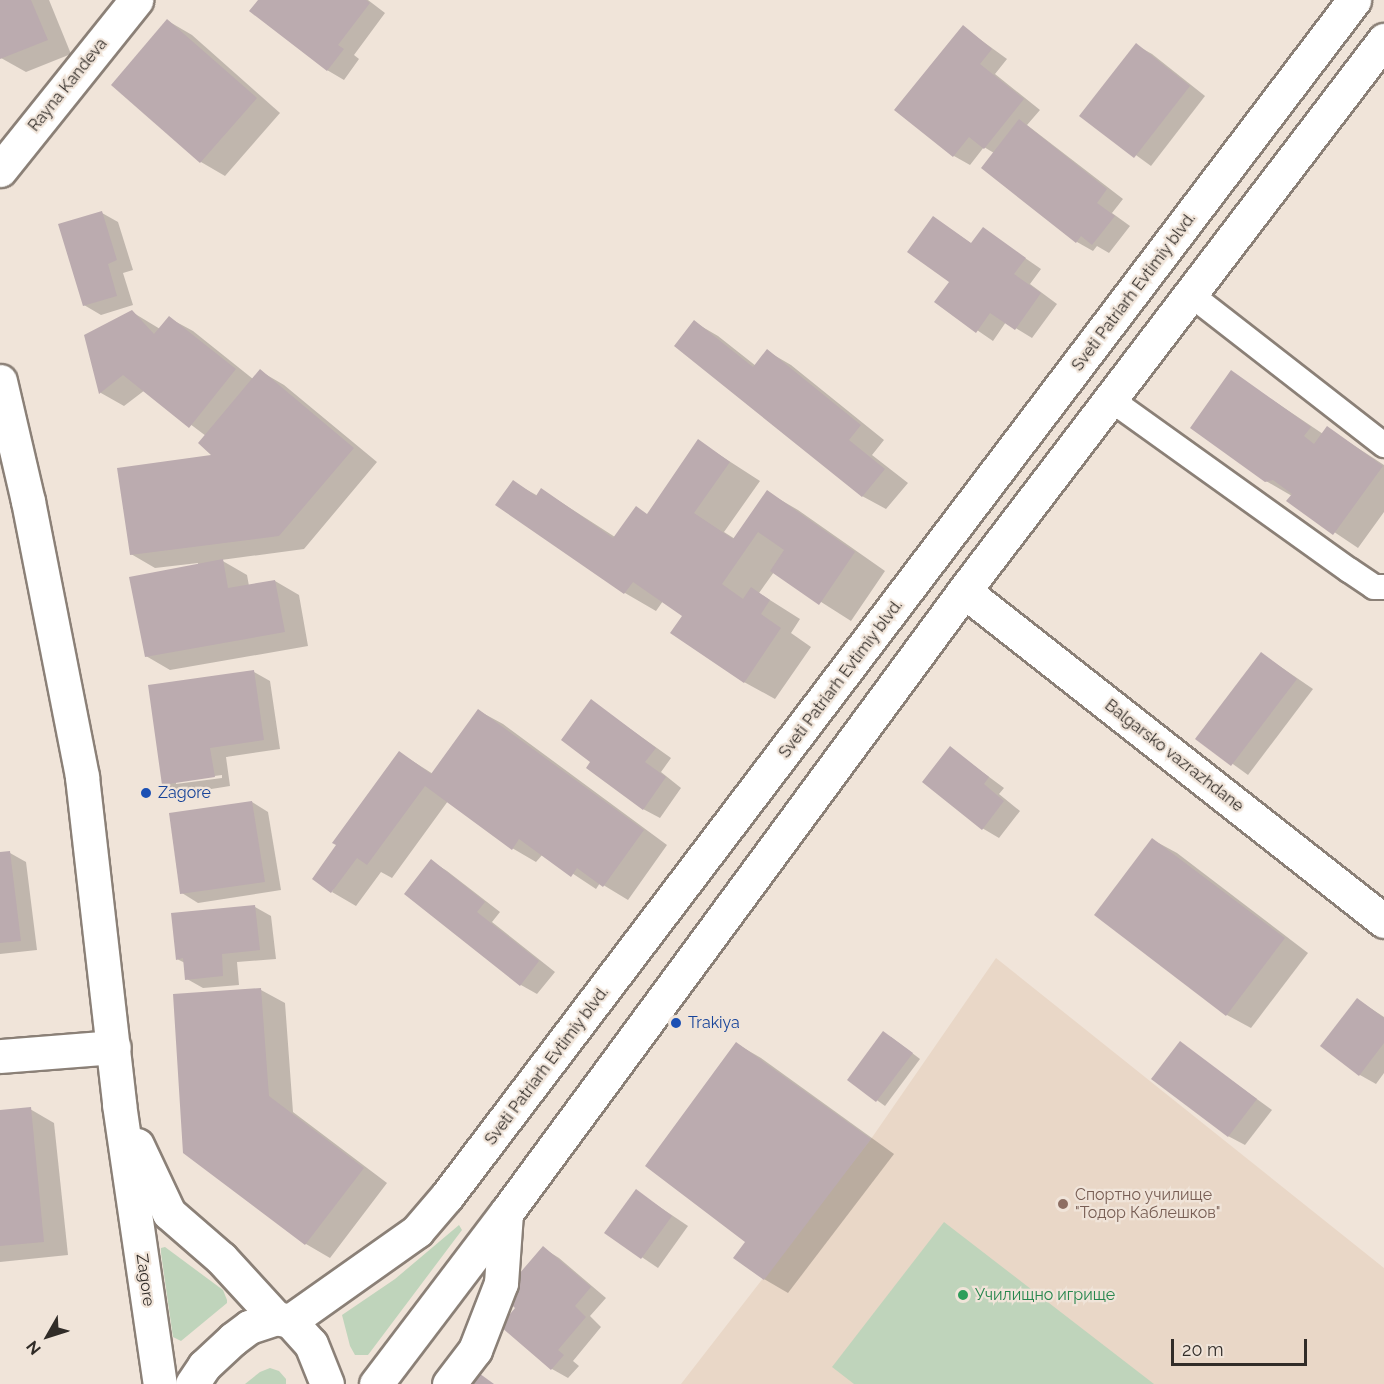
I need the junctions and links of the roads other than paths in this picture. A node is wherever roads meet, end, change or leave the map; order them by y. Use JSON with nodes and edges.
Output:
{"nodes":[{"id":1,"x":136,"y":0,"type":"edge"},
{"id":2,"x":1354,"y":0,"type":"edge"},
{"id":3,"x":1384,"y":40,"type":"edge"},
{"id":4,"x":0,"y":170,"type":"edge"},
{"id":5,"x":1190,"y":294,"type":"junction"},
{"id":6,"x":0,"y":381,"type":"edge"},
{"id":7,"x":1110,"y":399,"type":"junction"},
{"id":8,"x":1384,"y":445,"type":"edge"},
{"id":9,"x":1384,"y":587,"type":"edge"},
{"id":10,"x":964,"y":591,"type":"junction"},
{"id":11,"x":1384,"y":921,"type":"edge"},
{"id":12,"x":114,"y":1047,"type":"junction"},
{"id":13,"x":0,"y":1056,"type":"edge"},
{"id":14,"x":119,"y":1104,"type":"junction"},
{"id":15,"x":506,"y":1213,"type":"junction"},
{"id":16,"x":283,"y":1320,"type":"junction"},
{"id":17,"x":160,"y":1384,"type":"edge"},
{"id":18,"x":192,"y":1384,"type":"edge"},
{"id":19,"x":327,"y":1384,"type":"edge"},
{"id":20,"x":376,"y":1384,"type":"edge"},
{"id":21,"x":449,"y":1384,"type":"edge"}],
"edges":[{"from":1,"to":4,"type":"main road","name":"Rayna Kandeva"},
{"from":2,"to":16,"type":"main road","name":"Sveti Patriarh Evtimiy blvd."},
{"from":3,"to":5,"type":"main road"},
{"from":5,"to":7,"type":"main road"},
{"from":5,"to":8,"type":"lane"},
{"from":6,"to":12,"type":"main road","name":"Zagore"},
{"from":7,"to":9,"type":"lane"},
{"from":7,"to":10,"type":"main road"},
{"from":10,"to":11,"type":"main road","name":"Balgarsko vazrazhdane"},
{"from":10,"to":15,"type":"main road"},
{"from":12,"to":13,"type":"main road"},
{"from":12,"to":14,"type":"main road","name":"Zagore"},
{"from":14,"to":16,"type":"main road","name":"Zagore"},
{"from":14,"to":17,"type":"main road","name":"Zagore"},
{"from":15,"to":20,"type":"main road"},
{"from":15,"to":21,"type":"main road"},
{"from":16,"to":18,"type":"main road","name":"Sveti Patriarh Evtimiy blvd."},
{"from":16,"to":19,"type":"main road","name":"Zagore"}]}
